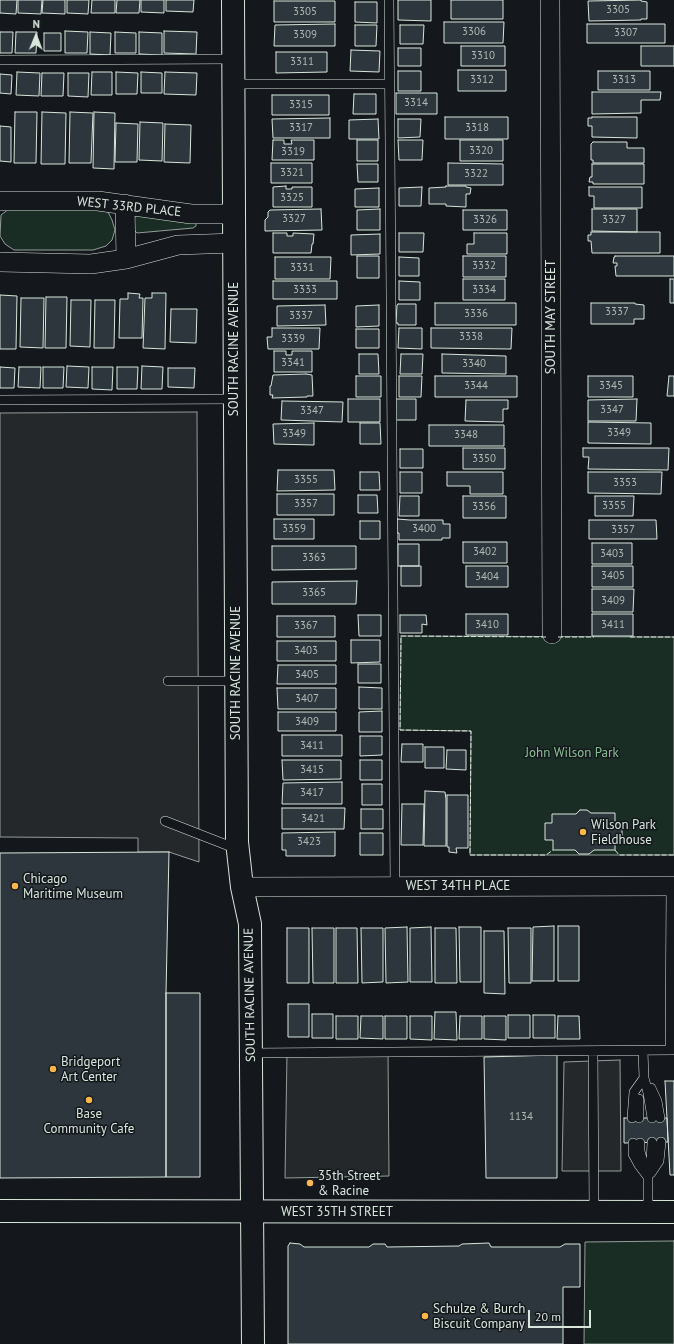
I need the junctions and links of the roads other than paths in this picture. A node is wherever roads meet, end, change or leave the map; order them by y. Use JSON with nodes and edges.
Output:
{"nodes":[{"id":1,"x":233,"y":0,"type":"edge"},
{"id":2,"x":389,"y":0,"type":"edge"},
{"id":3,"x":550,"y":0,"type":"edge"},
{"id":4,"x":233,"y":59,"type":"junction"},
{"id":5,"x":0,"y":60,"type":"edge"},
{"id":6,"x":233,"y":84,"type":"junction"},
{"id":7,"x":390,"y":84,"type":"junction"},
{"id":8,"x":0,"y":201,"type":"edge"},
{"id":9,"x":125,"y":204,"type":"junction"},
{"id":10,"x":234,"y":214,"type":"junction"},
{"id":11,"x":234,"y":243,"type":"junction"},
{"id":12,"x":126,"y":259,"type":"junction"},
{"id":13,"x":0,"y":262,"type":"edge"},
{"id":14,"x":234,"y":399,"type":"junction"},
{"id":15,"x":0,"y":400,"type":"edge"},
{"id":16,"x":552,"y":634,"type":"dead end"},
{"id":17,"x":168,"y":681,"type":"dead end"},
{"id":18,"x":236,"y":681,"type":"junction"},
{"id":19,"x":165,"y":821,"type":"dead end"},
{"id":20,"x":237,"y":849,"type":"junction"},
{"id":21,"x":242,"y":886,"type":"junction"},
{"id":22,"x":395,"y":886,"type":"junction"},
{"id":23,"x":672,"y":886,"type":"edge"},
{"id":24,"x":672,"y":1050,"type":"edge"},
{"id":25,"x":643,"y":1051,"type":"junction"},
{"id":26,"x":593,"y":1052,"type":"junction"},
{"id":27,"x":251,"y":1053,"type":"junction"},
{"id":28,"x":644,"y":1078,"type":"junction"},
{"id":29,"x":636,"y":1118,"type":"dead end"},
{"id":30,"x":656,"y":1118,"type":"dead end"},
{"id":31,"x":657,"y":1142,"type":"dead end"},
{"id":32,"x":636,"y":1143,"type":"dead end"},
{"id":33,"x":648,"y":1177,"type":"junction"},
{"id":34,"x":0,"y":1212,"type":"edge"},
{"id":35,"x":252,"y":1212,"type":"junction"},
{"id":36,"x":594,"y":1212,"type":"junction"},
{"id":37,"x":648,"y":1212,"type":"junction"},
{"id":38,"x":674,"y":1212,"type":"edge"},
{"id":39,"x":253,"y":1344,"type":"edge"}],
"edges":[{"from":1,"to":4,"type":"street","name":"SOUTH RACINE AVENUE"},
{"from":2,"to":7,"type":"lane"},
{"from":3,"to":16,"type":"street","name":"SOUTH MAY STREET"},
{"from":4,"to":5,"type":"lane"},
{"from":4,"to":6,"type":"street","name":"SOUTH RACINE AVENUE"},
{"from":6,"to":7,"type":"lane"},
{"from":6,"to":10,"type":"street","name":"SOUTH RACINE AVENUE"},
{"from":7,"to":22,"type":"lane"},
{"from":8,"to":9,"type":"street","name":"WEST 33RD PLACE"},
{"from":9,"to":10,"type":"street","name":"WEST 33RD PLACE"},
{"from":9,"to":12,"type":"street"},
{"from":10,"to":11,"type":"street","name":"SOUTH RACINE AVENUE"},
{"from":11,"to":12,"type":"street"},
{"from":11,"to":14,"type":"street","name":"SOUTH RACINE AVENUE"},
{"from":12,"to":13,"type":"street"},
{"from":14,"to":15,"type":"lane"},
{"from":14,"to":18,"type":"street","name":"SOUTH RACINE AVENUE"},
{"from":17,"to":18,"type":"lane"},
{"from":18,"to":20,"type":"street","name":"SOUTH RACINE AVENUE"},
{"from":19,"to":20,"type":"lane"},
{"from":20,"to":21,"type":"street","name":"SOUTH RACINE AVENUE"},
{"from":21,"to":22,"type":"street","name":"WEST 34TH PLACE"},
{"from":21,"to":27,"type":"street","name":"SOUTH RACINE AVENUE"},
{"from":22,"to":23,"type":"street","name":"WEST 34TH PLACE"},
{"from":23,"to":24,"type":"lane"},
{"from":24,"to":25,"type":"lane"},
{"from":25,"to":26,"type":"lane"},
{"from":25,"to":28,"type":"lane"},
{"from":26,"to":27,"type":"lane"},
{"from":26,"to":36,"type":"lane"},
{"from":27,"to":35,"type":"street","name":"SOUTH RACINE AVENUE"},
{"from":28,"to":29,"type":"lane"},
{"from":28,"to":30,"type":"lane"},
{"from":31,"to":33,"type":"lane"},
{"from":32,"to":33,"type":"lane"},
{"from":33,"to":37,"type":"lane"},
{"from":34,"to":35,"type":"street","name":"WEST 35TH STREET"},
{"from":35,"to":36,"type":"street","name":"WEST 35TH STREET"},
{"from":35,"to":39,"type":"street","name":"SOUTH RACINE AVENUE"},
{"from":36,"to":37,"type":"street","name":"WEST 35TH STREET"},
{"from":37,"to":38,"type":"street","name":"WEST 35TH STREET"}]}
